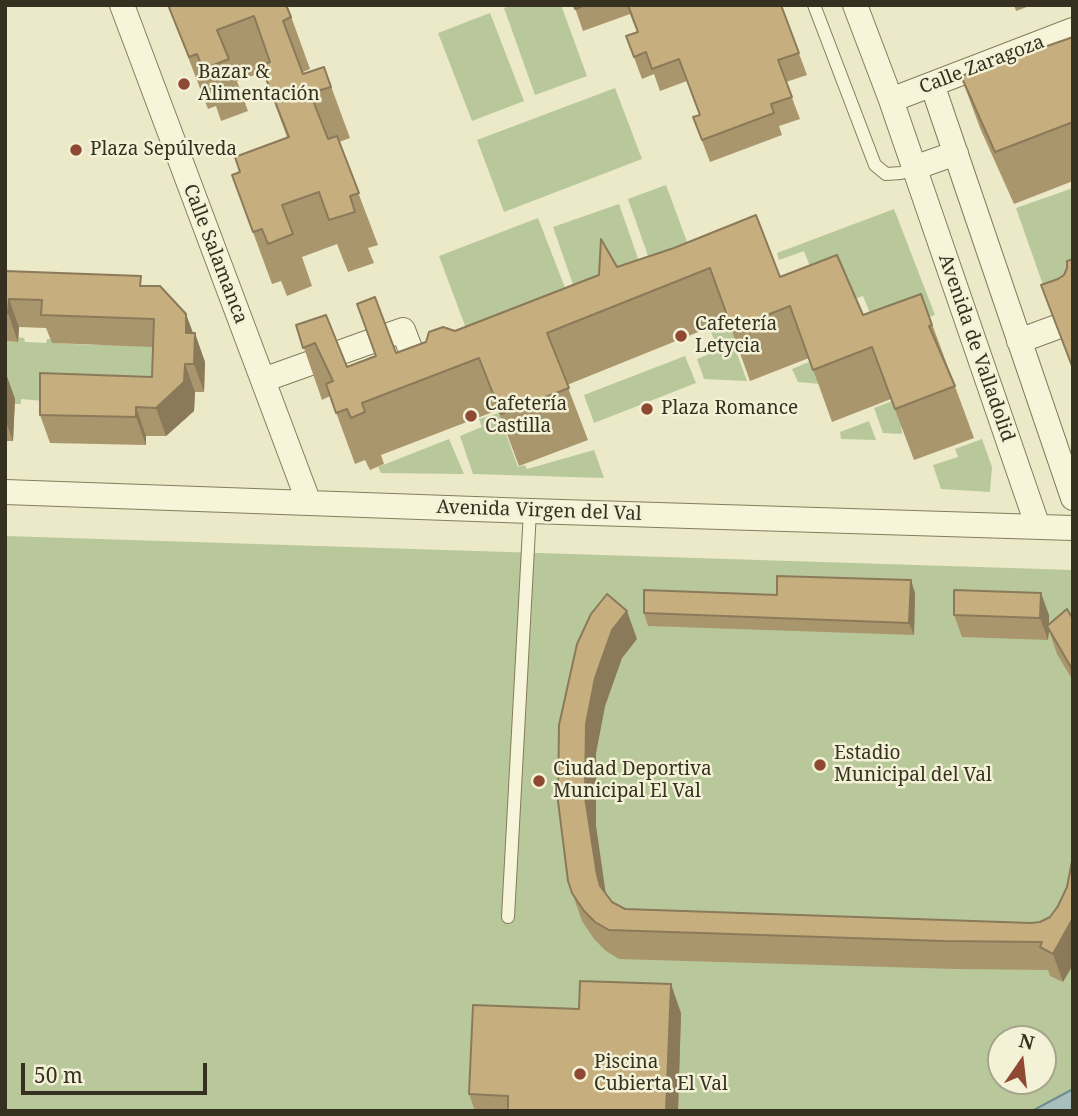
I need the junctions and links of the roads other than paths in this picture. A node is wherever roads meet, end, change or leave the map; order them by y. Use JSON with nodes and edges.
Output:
{"nodes":[{"id":1,"x":122,"y":5,"type":"edge"},
{"id":2,"x":814,"y":5,"type":"edge"},
{"id":3,"x":855,"y":5,"type":"edge"},
{"id":4,"x":1073,"y":30,"type":"edge"},
{"id":5,"x":932,"y":84,"type":"junction"},
{"id":6,"x":891,"y":100,"type":"junction"},
{"id":7,"x":956,"y":153,"type":"junction"},
{"id":8,"x":914,"y":169,"type":"junction"},
{"id":9,"x":1073,"y":321,"type":"edge"},
{"id":10,"x":1019,"y":341,"type":"junction"},
{"id":11,"x":444,"y":369,"type":"edge"},
{"id":12,"x":263,"y":380,"type":"junction"},
{"id":13,"x":5,"y":492,"type":"edge"},
{"id":14,"x":1073,"y":498,"type":"edge"},
{"id":15,"x":309,"y":503,"type":"junction"},
{"id":16,"x":530,"y":511,"type":"junction"},
{"id":17,"x":1038,"y":527,"type":"junction"},
{"id":18,"x":1073,"y":528,"type":"edge"},
{"id":19,"x":508,"y":917,"type":"dead end"}],
"edges":[{"from":1,"to":12,"type":"street","name":"Calle Salamanca"},
{"from":2,"to":8,"type":"lane"},
{"from":3,"to":6,"type":"street","name":"Avenida de Valladolid"},
{"from":4,"to":5,"type":"street","name":"Calle Zaragoza"},
{"from":5,"to":6,"type":"street","name":"Calle Zaragoza"},
{"from":5,"to":7,"type":"street"},
{"from":6,"to":8,"type":"street","name":"Avenida de Valladolid"},
{"from":7,"to":8,"type":"street"},
{"from":7,"to":10,"type":"street"},
{"from":8,"to":17,"type":"street","name":"Avenida de Valladolid"},
{"from":9,"to":10,"type":"street"},
{"from":10,"to":14,"type":"street"},
{"from":11,"to":12,"type":"street"},
{"from":12,"to":15,"type":"street","name":"Calle Salamanca"},
{"from":13,"to":15,"type":"street","name":"Avenida Virgen del Val"},
{"from":15,"to":16,"type":"street","name":"Avenida Virgen del Val"},
{"from":16,"to":17,"type":"street","name":"Avenida Virgen del Val"},
{"from":16,"to":19,"type":"lane"},
{"from":17,"to":18,"type":"street","name":"Avenida Virgen del Val"}]}
